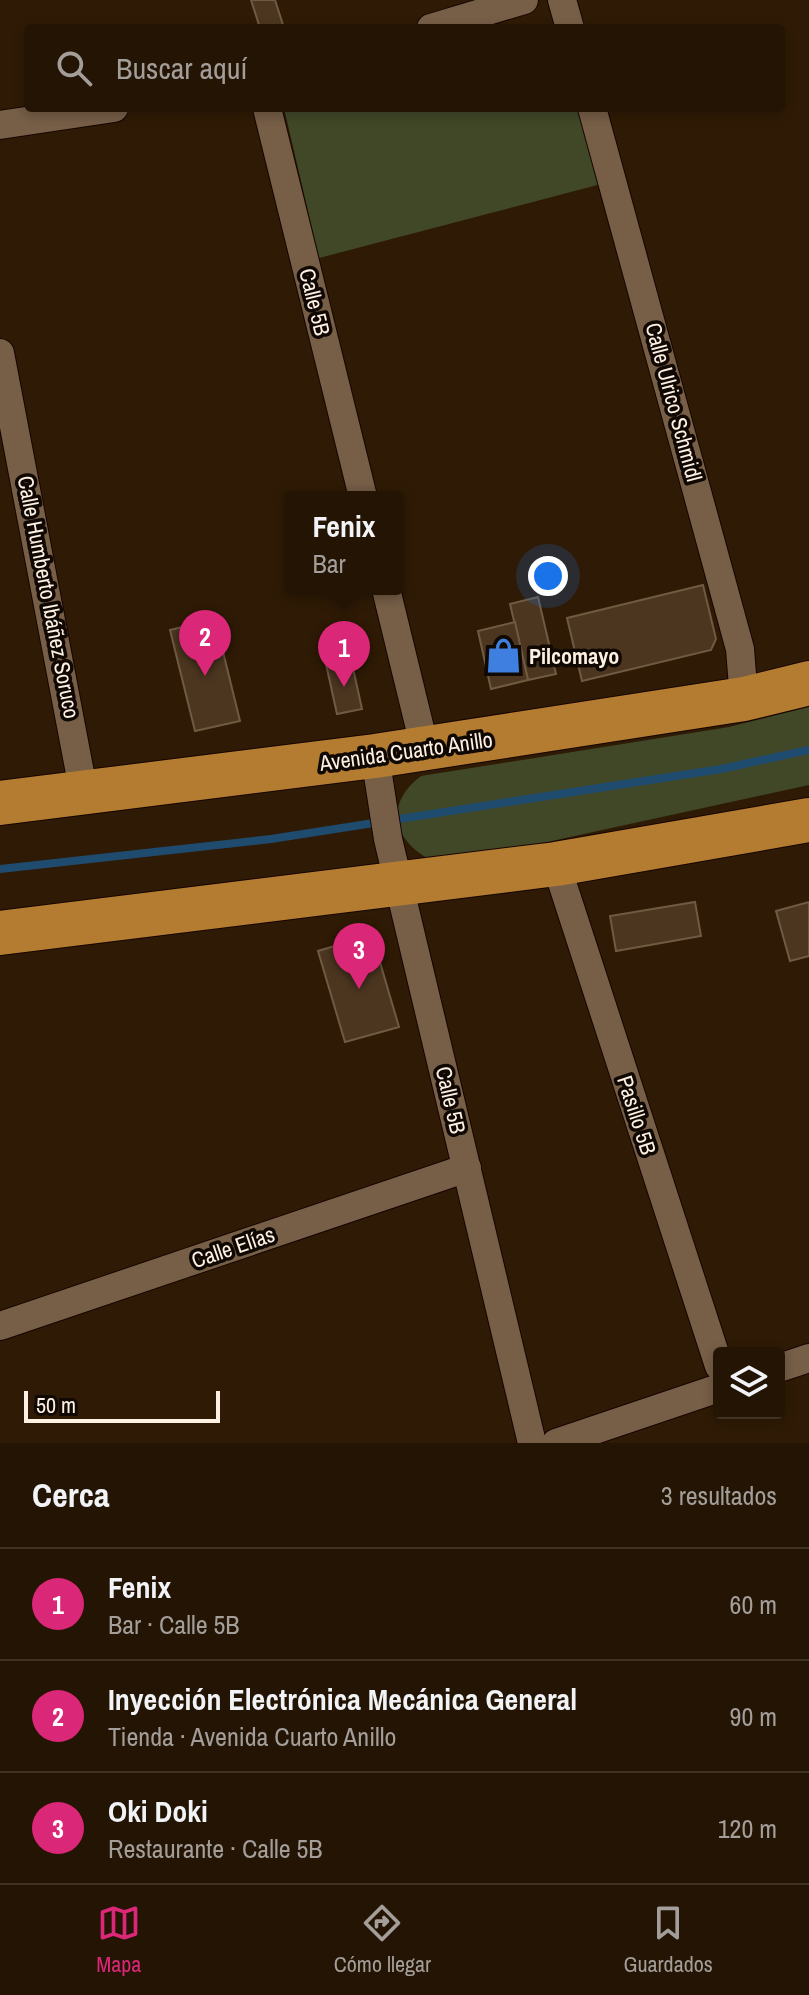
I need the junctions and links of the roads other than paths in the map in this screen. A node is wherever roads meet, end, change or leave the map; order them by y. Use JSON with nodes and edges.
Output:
{"nodes":[{"id":1,"x":524,"y":0,"type":"edge"},
{"id":2,"x":562,"y":0,"type":"edge"},
{"id":3,"x":444,"y":24,"type":"edge"},
{"id":4,"x":569,"y":24,"type":"edge"},
{"id":5,"x":87,"y":112,"type":"edge"},
{"id":6,"x":268,"y":112,"type":"edge"},
{"id":7,"x":593,"y":112,"type":"edge"},
{"id":8,"x":0,"y":125,"type":"edge"},
{"id":9,"x":0,"y":353,"type":"edge"},
{"id":10,"x":362,"y":491,"type":"edge"},
{"id":11,"x":387,"y":595,"type":"edge"},
{"id":12,"x":809,"y":683,"type":"edge"},
{"id":13,"x":744,"y":699,"type":"junction"},
{"id":14,"x":425,"y":749,"type":"junction"},
{"id":15,"x":375,"y":756,"type":"junction"},
{"id":16,"x":84,"y":794,"type":"junction"},
{"id":17,"x":0,"y":803,"type":"edge"},
{"id":18,"x":809,"y":820,"type":"edge"},
{"id":19,"x":556,"y":864,"type":"junction"},
{"id":20,"x":399,"y":883,"type":"junction"},
{"id":21,"x":0,"y":933,"type":"edge"},
{"id":22,"x":467,"y":1168,"type":"junction"},
{"id":23,"x":0,"y":1326,"type":"edge"},
{"id":24,"x":713,"y":1348,"type":"edge"},
{"id":25,"x":809,"y":1358,"type":"edge"},
{"id":26,"x":785,"y":1366,"type":"edge"},
{"id":27,"x":713,"y":1390,"type":"edge"},
{"id":28,"x":532,"y":1443,"type":"edge"},
{"id":29,"x":556,"y":1443,"type":"edge"}],
"edges":[{"from":1,"to":3,"type":"street"},
{"from":2,"to":4,"type":"street"},
{"from":5,"to":8,"type":"street"},
{"from":6,"to":10,"type":"street","name":"Calle 5B"},
{"from":7,"to":13,"type":"street","name":"Calle Ulrico Schmidl"},
{"from":9,"to":16,"type":"street","name":"Calle Humberto Ibáñez Soruco"},
{"from":11,"to":14,"type":"street"},
{"from":12,"to":13,"type":"highway","name":"Avenida Cuarto Anillo"},
{"from":13,"to":14,"type":"highway","name":"Avenida Cuarto Anillo"},
{"from":14,"to":15,"type":"highway","name":"Avenida Cuarto Anillo"},
{"from":15,"to":16,"type":"highway","name":"Avenida Cuarto Anillo"},
{"from":15,"to":20,"type":"street","name":"Calle 5B"},
{"from":16,"to":17,"type":"highway","name":"Avenida Cuarto Anillo"},
{"from":18,"to":19,"type":"highway"},
{"from":19,"to":20,"type":"highway"},
{"from":19,"to":24,"type":"street","name":"Pasillo 5B"},
{"from":20,"to":21,"type":"highway"},
{"from":20,"to":22,"type":"street","name":"Calle 5B"},
{"from":22,"to":23,"type":"street","name":"Calle Elías"},
{"from":22,"to":28,"type":"street","name":"Calle 5B"},
{"from":25,"to":26,"type":"street"},
{"from":27,"to":29,"type":"street"}]}
